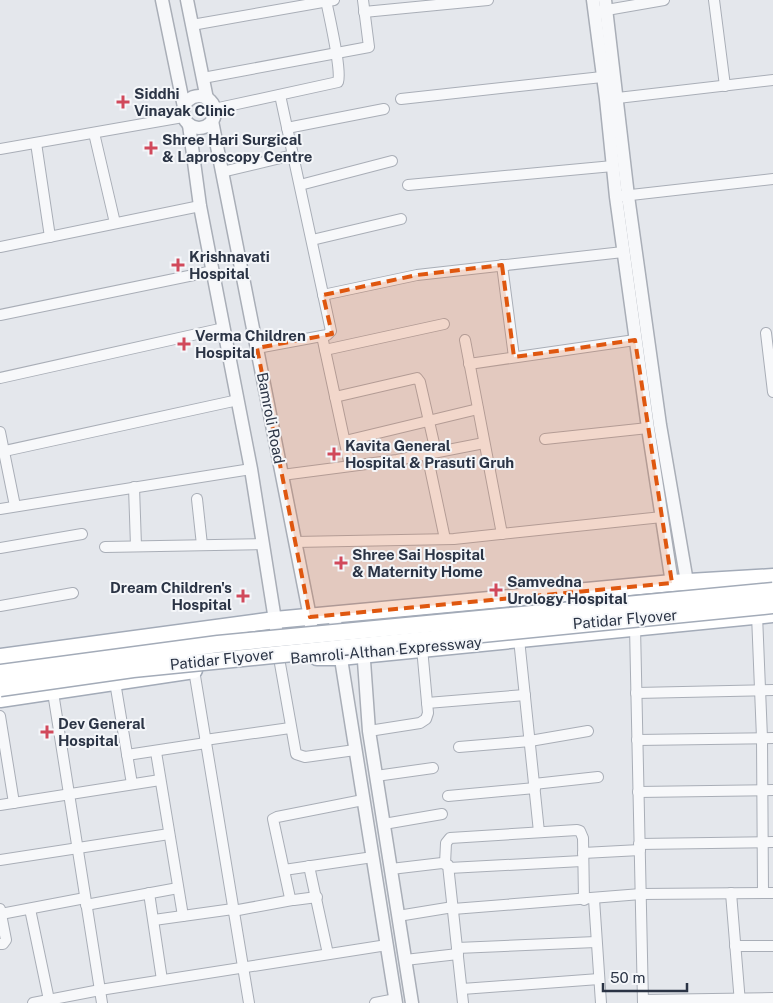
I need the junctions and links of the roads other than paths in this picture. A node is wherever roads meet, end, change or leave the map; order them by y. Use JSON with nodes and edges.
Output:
{"nodes":[{"id":1,"x":162,"y":0,"type":"edge"},
{"id":2,"x":187,"y":0,"type":"edge"},
{"id":3,"x":329,"y":0,"type":"edge"},
{"id":4,"x":363,"y":0,"type":"edge"},
{"id":5,"x":488,"y":0,"type":"edge"},
{"id":6,"x":664,"y":0,"type":"edge"},
{"id":7,"x":714,"y":0,"type":"edge"},
{"id":8,"x":600,"y":6,"type":"edge"},
{"id":9,"x":364,"y":12,"type":"junction"},
{"id":10,"x":192,"y":26,"type":"junction"},
{"id":11,"x":336,"y":53,"type":"junction"},
{"id":12,"x":203,"y":78,"type":"junction"},
{"id":13,"x":602,"y":78,"type":"junction"},
{"id":14,"x":773,"y":80,"type":"edge"},
{"id":15,"x":725,"y":86,"type":"junction"},
{"id":16,"x":280,"y":95,"type":"junction"},
{"id":17,"x":611,"y":98,"type":"junction"},
{"id":18,"x":401,"y":99,"type":"dead end"},
{"id":19,"x":384,"y":109,"type":"dead end"},
{"id":20,"x":211,"y":110,"type":"junction"},
{"id":21,"x":185,"y":116,"type":"junction"},
{"id":22,"x":287,"y":128,"type":"junction"},
{"id":23,"x":94,"y":133,"type":"junction"},
{"id":24,"x":36,"y":143,"type":"junction"},
{"id":25,"x":0,"y":149,"type":"edge"},
{"id":26,"x":293,"y":154,"type":"junction"},
{"id":27,"x":392,"y":161,"type":"dead end"},
{"id":28,"x":613,"y":166,"type":"junction"},
{"id":29,"x":222,"y":172,"type":"junction"},
{"id":30,"x":773,"y":180,"type":"edge"},
{"id":31,"x":300,"y":185,"type":"junction"},
{"id":32,"x":408,"y":185,"type":"dead end"},
{"id":33,"x":622,"y":196,"type":"junction"},
{"id":34,"x":200,"y":206,"type":"junction"},
{"id":35,"x":401,"y":219,"type":"dead end"},
{"id":36,"x":115,"y":224,"type":"junction"},
{"id":37,"x":50,"y":236,"type":"junction"},
{"id":38,"x":312,"y":240,"type":"junction"},
{"id":39,"x":0,"y":247,"type":"edge"},
{"id":40,"x":623,"y":252,"type":"junction"},
{"id":41,"x":502,"y":265,"type":"junction"},
{"id":42,"x":213,"y":271,"type":"junction"},
{"id":43,"x":324,"y":295,"type":"junction"},
{"id":44,"x":0,"y":315,"type":"edge"},
{"id":45,"x":444,"y":324,"type":"dead end"},
{"id":46,"x":224,"y":328,"type":"junction"},
{"id":47,"x":766,"y":333,"type":"dead end"},
{"id":48,"x":322,"y":336,"type":"junction"},
{"id":49,"x":464,"y":340,"type":"dead end"},
{"id":50,"x":635,"y":340,"type":"junction"},
{"id":51,"x":256,"y":348,"type":"junction"},
{"id":52,"x":325,"y":350,"type":"junction"},
{"id":53,"x":514,"y":357,"type":"junction"},
{"id":54,"x":469,"y":364,"type":"junction"},
{"id":55,"x":0,"y":378,"type":"edge"},
{"id":56,"x":773,"y":392,"type":"edge"},
{"id":57,"x":335,"y":397,"type":"junction"},
{"id":58,"x":238,"y":400,"type":"junction"},
{"id":59,"x":478,"y":409,"type":"junction"},
{"id":60,"x":429,"y":420,"type":"junction"},
{"id":61,"x":648,"y":428,"type":"junction"},
{"id":62,"x":0,"y":432,"type":"edge"},
{"id":63,"x":545,"y":439,"type":"dead end"},
{"id":64,"x":344,"y":441,"type":"junction"},
{"id":65,"x":484,"y":443,"type":"junction"},
{"id":66,"x":2,"y":452,"type":"edge"},
{"id":67,"x":432,"y":453,"type":"junction"},
{"id":68,"x":350,"y":466,"type":"junction"},
{"id":69,"x":251,"y":469,"type":"junction"},
{"id":70,"x":282,"y":475,"type":"junction"},
{"id":71,"x":134,"y":487,"type":"junction"},
{"id":72,"x":197,"y":499,"type":"dead end"},
{"id":73,"x":15,"y":506,"type":"junction"},
{"id":74,"x":0,"y":508,"type":"edge"},
{"id":75,"x":662,"y":517,"type":"junction"},
{"id":76,"x":82,"y":534,"type":"dead end"},
{"id":77,"x":502,"y":534,"type":"junction"},
{"id":78,"x":445,"y":539,"type":"junction"},
{"id":79,"x":295,"y":542,"type":"junction"},
{"id":80,"x":263,"y":544,"type":"junction"},
{"id":81,"x":202,"y":545,"type":"junction"},
{"id":82,"x":105,"y":546,"type":"dead end"},
{"id":83,"x":136,"y":546,"type":"junction"},
{"id":84,"x":0,"y":548,"type":"edge"},
{"id":85,"x":773,"y":578,"type":"edge"},
{"id":86,"x":680,"y":583,"type":"junction"},
{"id":87,"x":773,"y":591,"type":"edge"},
{"id":88,"x":73,"y":593,"type":"dead end"},
{"id":89,"x":773,"y":605,"type":"edge"},
{"id":90,"x":0,"y":606,"type":"edge"},
{"id":91,"x":366,"y":613,"type":"junction"},
{"id":92,"x":765,"y":614,"type":"edge"},
{"id":93,"x":334,"y":615,"type":"junction"},
{"id":94,"x":310,"y":617,"type":"junction"},
{"id":95,"x":275,"y":620,"type":"junction"},
{"id":96,"x":634,"y":628,"type":"junction"},
{"id":97,"x":519,"y":639,"type":"junction"},
{"id":98,"x":422,"y":648,"type":"junction"},
{"id":99,"x":47,"y":650,"type":"junction"},
{"id":100,"x":362,"y":654,"type":"junction"},
{"id":101,"x":0,"y":657,"type":"edge"},
{"id":102,"x":315,"y":657,"type":"junction"},
{"id":103,"x":340,"y":657,"type":"junction"},
{"id":104,"x":279,"y":658,"type":"junction"},
{"id":105,"x":194,"y":670,"type":"junction"},
{"id":106,"x":0,"y":673,"type":"edge"},
{"id":107,"x":115,"y":682,"type":"junction"},
{"id":108,"x":0,"y":688,"type":"edge"},
{"id":109,"x":760,"y":690,"type":"junction"},
{"id":110,"x":773,"y":690,"type":"edge"},
{"id":111,"x":52,"y":691,"type":"junction"},
{"id":112,"x":636,"y":692,"type":"junction"},
{"id":113,"x":525,"y":695,"type":"junction"},
{"id":114,"x":0,"y":700,"type":"edge"},
{"id":115,"x":427,"y":703,"type":"junction"},
{"id":116,"x":0,"y":716,"type":"edge"},
{"id":117,"x":290,"y":728,"type":"junction"},
{"id":118,"x":369,"y":731,"type":"junction"},
{"id":119,"x":588,"y":731,"type":"dead end"},
{"id":120,"x":762,"y":738,"type":"junction"},
{"id":121,"x":773,"y":738,"type":"edge"},
{"id":122,"x":637,"y":740,"type":"junction"},
{"id":123,"x":530,"y":741,"type":"junction"},
{"id":124,"x":206,"y":742,"type":"junction"},
{"id":125,"x":459,"y":747,"type":"dead end"},
{"id":126,"x":355,"y":750,"type":"junction"},
{"id":127,"x":156,"y":752,"type":"junction"},
{"id":128,"x":126,"y":755,"type":"junction"},
{"id":129,"x":433,"y":768,"type":"dead end"},
{"id":130,"x":4,"y":773,"type":"edge"},
{"id":131,"x":376,"y":776,"type":"junction"},
{"id":132,"x":598,"y":776,"type":"dead end"},
{"id":133,"x":160,"y":780,"type":"junction"},
{"id":134,"x":132,"y":784,"type":"junction"},
{"id":135,"x":535,"y":786,"type":"junction"},
{"id":136,"x":768,"y":790,"type":"edge"},
{"id":137,"x":638,"y":792,"type":"junction"},
{"id":138,"x":69,"y":794,"type":"junction"},
{"id":139,"x":448,"y":796,"type":"dead end"},
{"id":140,"x":363,"y":800,"type":"junction"},
{"id":141,"x":14,"y":803,"type":"junction"},
{"id":142,"x":0,"y":805,"type":"edge"},
{"id":143,"x":442,"y":814,"type":"dead end"},
{"id":144,"x":384,"y":824,"type":"junction"},
{"id":145,"x":539,"y":832,"type":"junction"},
{"id":146,"x":169,"y":834,"type":"junction"},
{"id":147,"x":762,"y":842,"type":"junction"},
{"id":148,"x":773,"y":842,"type":"edge"},
{"id":149,"x":639,"y":847,"type":"junction"},
{"id":150,"x":77,"y":848,"type":"junction"},
{"id":151,"x":373,"y":857,"type":"junction"},
{"id":152,"x":583,"y":857,"type":"junction"},
{"id":153,"x":0,"y":860,"type":"edge"},
{"id":154,"x":310,"y":866,"type":"junction"},
{"id":155,"x":447,"y":866,"type":"junction"},
{"id":156,"x":390,"y":868,"type":"junction"},
{"id":157,"x":284,"y":870,"type":"junction"},
{"id":158,"x":178,"y":888,"type":"junction"},
{"id":159,"x":149,"y":893,"type":"junction"},
{"id":160,"x":731,"y":893,"type":"junction"},
{"id":161,"x":768,"y":893,"type":"edge"},
{"id":162,"x":640,"y":894,"type":"junction"},
{"id":163,"x":316,"y":897,"type":"junction"},
{"id":164,"x":589,"y":899,"type":"junction"},
{"id":165,"x":292,"y":900,"type":"junction"},
{"id":166,"x":86,"y":902,"type":"junction"},
{"id":167,"x":453,"y":908,"type":"junction"},
{"id":168,"x":30,"y":909,"type":"junction"},
{"id":169,"x":233,"y":910,"type":"junction"},
{"id":170,"x":1,"y":911,"type":"edge"},
{"id":171,"x":183,"y":916,"type":"junction"},
{"id":172,"x":398,"y":916,"type":"junction"},
{"id":173,"x":154,"y":920,"type":"junction"},
{"id":174,"x":596,"y":942,"type":"junction"},
{"id":175,"x":0,"y":944,"type":"edge"},
{"id":176,"x":387,"y":945,"type":"junction"},
{"id":177,"x":735,"y":946,"type":"junction"},
{"id":178,"x":773,"y":946,"type":"edge"},
{"id":179,"x":458,"y":951,"type":"junction"},
{"id":180,"x":328,"y":954,"type":"junction"},
{"id":181,"x":405,"y":960,"type":"junction"},
{"id":182,"x":242,"y":968,"type":"junction"},
{"id":183,"x":599,"y":979,"type":"junction"},
{"id":184,"x":162,"y":980,"type":"junction"},
{"id":185,"x":462,"y":989,"type":"junction"},
{"id":186,"x":100,"y":990,"type":"junction"},
{"id":187,"x":773,"y":998,"type":"edge"},
{"id":188,"x":49,"y":1000,"type":"junction"},
{"id":189,"x":396,"y":1001,"type":"edge"},
{"id":190,"x":740,"y":1001,"type":"edge"},
{"id":191,"x":643,"y":1002,"type":"edge"},
{"id":192,"x":33,"y":1003,"type":"edge"},
{"id":193,"x":102,"y":1003,"type":"edge"},
{"id":194,"x":249,"y":1003,"type":"edge"},
{"id":195,"x":375,"y":1003,"type":"edge"},
{"id":196,"x":412,"y":1003,"type":"edge"},
{"id":197,"x":463,"y":1003,"type":"edge"},
{"id":198,"x":601,"y":1003,"type":"edge"}],
"edges":[{"from":1,"to":21,"type":"street","name":"Bamroli Road"},
{"from":2,"to":10,"type":"street","name":"Bamroli Road"},
{"from":3,"to":10,"type":"street"},
{"from":3,"to":11,"type":"street"},
{"from":4,"to":9,"type":"street"},
{"from":5,"to":9,"type":"street"},
{"from":6,"to":8,"type":"street"},
{"from":7,"to":15,"type":"street"},
{"from":8,"to":13,"type":"street"},
{"from":8,"to":17,"type":"street"},
{"from":9,"to":11,"type":"street"},
{"from":10,"to":12,"type":"street","name":"Bamroli Road"},
{"from":11,"to":12,"type":"street"},
{"from":11,"to":16,"type":"street"},
{"from":12,"to":20,"type":"street","name":"Bamroli Road"},
{"from":13,"to":17,"type":"street"},
{"from":13,"to":18,"type":"street"},
{"from":14,"to":15,"type":"street"},
{"from":15,"to":17,"type":"street"},
{"from":16,"to":20,"type":"street"},
{"from":16,"to":22,"type":"street"},
{"from":17,"to":28,"type":"street"},
{"from":17,"to":33,"type":"street"},
{"from":19,"to":22,"type":"street"},
{"from":20,"to":21,"type":"street"},
{"from":20,"to":21,"type":"street"},
{"from":20,"to":29,"type":"street","name":"Bamroli Road"},
{"from":21,"to":23,"type":"street"},
{"from":21,"to":34,"type":"street","name":"Bamroli Road"},
{"from":22,"to":26,"type":"street"},
{"from":23,"to":24,"type":"street"},
{"from":23,"to":36,"type":"street"},
{"from":24,"to":25,"type":"street"},
{"from":24,"to":37,"type":"street"},
{"from":26,"to":29,"type":"street"},
{"from":26,"to":31,"type":"street"},
{"from":27,"to":31,"type":"street"},
{"from":28,"to":32,"type":"street"},
{"from":28,"to":33,"type":"street"},
{"from":29,"to":51,"type":"street","name":"Bamroli Road"},
{"from":30,"to":33,"type":"street"},
{"from":31,"to":38,"type":"street"},
{"from":33,"to":40,"type":"street"},
{"from":33,"to":86,"type":"street"},
{"from":34,"to":36,"type":"street"},
{"from":34,"to":42,"type":"street","name":"Bamroli Road"},
{"from":35,"to":38,"type":"street"},
{"from":36,"to":37,"type":"street"},
{"from":37,"to":39,"type":"street"},
{"from":38,"to":43,"type":"street"},
{"from":40,"to":41,"type":"street"},
{"from":40,"to":50,"type":"street"},
{"from":41,"to":43,"type":"street"},
{"from":41,"to":53,"type":"street"},
{"from":42,"to":44,"type":"street"},
{"from":42,"to":46,"type":"street","name":"Bamroli Road"},
{"from":43,"to":48,"type":"street"},
{"from":45,"to":52,"type":"street"},
{"from":46,"to":55,"type":"street"},
{"from":46,"to":58,"type":"street","name":"Bamroli Road"},
{"from":47,"to":56,"type":"street"},
{"from":48,"to":51,"type":"street"},
{"from":48,"to":52,"type":"street"},
{"from":49,"to":54,"type":"street"},
{"from":50,"to":53,"type":"street"},
{"from":50,"to":61,"type":"street"},
{"from":51,"to":70,"type":"street","name":"Bamroli Road"},
{"from":52,"to":57,"type":"street"},
{"from":53,"to":54,"type":"street"},
{"from":54,"to":59,"type":"street"},
{"from":57,"to":60,"type":"street"},
{"from":57,"to":64,"type":"street"},
{"from":58,"to":66,"type":"street"},
{"from":58,"to":69,"type":"street","name":"Bamroli Road"},
{"from":59,"to":60,"type":"street"},
{"from":59,"to":65,"type":"street"},
{"from":60,"to":64,"type":"street"},
{"from":60,"to":67,"type":"street"},
{"from":61,"to":63,"type":"street"},
{"from":61,"to":75,"type":"street"},
{"from":62,"to":66,"type":"street"},
{"from":64,"to":68,"type":"street"},
{"from":65,"to":67,"type":"street"},
{"from":65,"to":77,"type":"street"},
{"from":66,"to":73,"type":"street"},
{"from":67,"to":68,"type":"street"},
{"from":67,"to":78,"type":"street"},
{"from":68,"to":70,"type":"street"},
{"from":69,"to":71,"type":"street"},
{"from":69,"to":80,"type":"street","name":"Bamroli Road"},
{"from":70,"to":79,"type":"street","name":"Bamroli Road"},
{"from":71,"to":73,"type":"street"},
{"from":71,"to":83,"type":"street"},
{"from":72,"to":81,"type":"street"},
{"from":73,"to":74,"type":"street"},
{"from":75,"to":77,"type":"street"},
{"from":75,"to":86,"type":"street"},
{"from":76,"to":84,"type":"street"},
{"from":77,"to":78,"type":"street"},
{"from":78,"to":79,"type":"street"},
{"from":79,"to":94,"type":"street","name":"Bamroli Road"},
{"from":80,"to":81,"type":"street"},
{"from":80,"to":95,"type":"street","name":"Bamroli Road"},
{"from":81,"to":83,"type":"street"},
{"from":82,"to":83,"type":"street"},
{"from":85,"to":86,"type":"main road"},
{"from":86,"to":91,"type":"main road"},
{"from":87,"to":106,"type":"main road","name":"Patidar Flyover","bridge":true},
{"from":88,"to":90,"type":"street"},
{"from":89,"to":108,"type":"main road","name":"Patidar Flyover","bridge":true},
{"from":91,"to":93,"type":"main road"},
{"from":91,"to":100,"type":"street"},
{"from":92,"to":96,"type":"main road","name":"Bamroli-Althan Expressway"},
{"from":92,"to":109,"type":"street"},
{"from":93,"to":94,"type":"main road"},
{"from":93,"to":103,"type":"street"},
{"from":94,"to":95,"type":"main road"},
{"from":94,"to":102,"type":"street","name":"Bamroli Road"},
{"from":95,"to":99,"type":"main road"},
{"from":95,"to":104,"type":"street","name":"Bamroli Road"},
{"from":96,"to":97,"type":"main road","name":"Bamroli-Althan Expressway"},
{"from":96,"to":112,"type":"street"},
{"from":97,"to":98,"type":"main road","name":"Bamroli-Althan Expressway"},
{"from":97,"to":113,"type":"street"},
{"from":98,"to":100,"type":"main road","name":"Bamroli-Althan Expressway"},
{"from":98,"to":115,"type":"street"},
{"from":99,"to":101,"type":"main road"},
{"from":99,"to":111,"type":"street"},
{"from":100,"to":103,"type":"main road","name":"Bamroli-Althan Expressway"},
{"from":100,"to":118,"type":"street"},
{"from":102,"to":103,"type":"main road","name":"Bamroli-Althan Expressway"},
{"from":102,"to":104,"type":"main road","name":"Bamroli-Althan Expressway"},
{"from":103,"to":126,"type":"street"},
{"from":104,"to":105,"type":"main road","name":"Bamroli-Althan Expressway"},
{"from":104,"to":117,"type":"street"},
{"from":105,"to":107,"type":"main road","name":"Bamroli-Althan Expressway"},
{"from":105,"to":124,"type":"street"},
{"from":107,"to":111,"type":"main road","name":"Bamroli-Althan Expressway"},
{"from":107,"to":128,"type":"street"},
{"from":109,"to":110,"type":"street"},
{"from":109,"to":112,"type":"street"},
{"from":109,"to":120,"type":"street"},
{"from":111,"to":114,"type":"main road","name":"Bamroli-Althan Expressway"},
{"from":111,"to":138,"type":"street"},
{"from":112,"to":122,"type":"street"},
{"from":113,"to":115,"type":"street"},
{"from":113,"to":123,"type":"street"},
{"from":115,"to":118,"type":"street"},
{"from":116,"to":130,"type":"street"},
{"from":117,"to":124,"type":"street"},
{"from":117,"to":126,"type":"street"},
{"from":118,"to":131,"type":"street"},
{"from":119,"to":123,"type":"street"},
{"from":120,"to":121,"type":"street"},
{"from":120,"to":122,"type":"street"},
{"from":120,"to":136,"type":"street"},
{"from":122,"to":137,"type":"street"},
{"from":123,"to":125,"type":"street"},
{"from":123,"to":135,"type":"street"},
{"from":124,"to":127,"type":"street"},
{"from":124,"to":169,"type":"street"},
{"from":126,"to":140,"type":"street"},
{"from":127,"to":128,"type":"street"},
{"from":127,"to":133,"type":"street"},
{"from":128,"to":134,"type":"street"},
{"from":129,"to":131,"type":"street"},
{"from":130,"to":141,"type":"street"},
{"from":131,"to":144,"type":"street"},
{"from":132,"to":135,"type":"street"},
{"from":133,"to":134,"type":"street"},
{"from":133,"to":146,"type":"street"},
{"from":134,"to":138,"type":"street"},
{"from":135,"to":139,"type":"street"},
{"from":135,"to":145,"type":"street"},
{"from":136,"to":137,"type":"street"},
{"from":136,"to":147,"type":"street"},
{"from":137,"to":149,"type":"street"},
{"from":138,"to":141,"type":"street"},
{"from":138,"to":150,"type":"street"},
{"from":140,"to":151,"type":"street"},
{"from":140,"to":157,"type":"street"},
{"from":141,"to":142,"type":"street"},
{"from":143,"to":144,"type":"street"},
{"from":144,"to":156,"type":"street"},
{"from":145,"to":152,"type":"street"},
{"from":145,"to":155,"type":"street"},
{"from":146,"to":150,"type":"street"},
{"from":146,"to":158,"type":"street"},
{"from":147,"to":148,"type":"street"},
{"from":147,"to":149,"type":"street"},
{"from":147,"to":161,"type":"street"},
{"from":149,"to":152,"type":"street"},
{"from":149,"to":162,"type":"street"},
{"from":150,"to":153,"type":"street"},
{"from":150,"to":166,"type":"street"},
{"from":151,"to":154,"type":"street"},
{"from":151,"to":176,"type":"street"},
{"from":152,"to":155,"type":"street"},
{"from":152,"to":164,"type":"street"},
{"from":154,"to":157,"type":"street"},
{"from":154,"to":163,"type":"street"},
{"from":155,"to":156,"type":"street"},
{"from":155,"to":167,"type":"street"},
{"from":156,"to":172,"type":"street"},
{"from":157,"to":165,"type":"street"},
{"from":158,"to":159,"type":"street"},
{"from":158,"to":171,"type":"street"},
{"from":159,"to":166,"type":"street"},
{"from":159,"to":173,"type":"street"},
{"from":160,"to":161,"type":"street"},
{"from":160,"to":162,"type":"street"},
{"from":160,"to":177,"type":"street"},
{"from":162,"to":164,"type":"street"},
{"from":162,"to":191,"type":"street"},
{"from":163,"to":165,"type":"street"},
{"from":163,"to":180,"type":"street"},
{"from":164,"to":167,"type":"street"},
{"from":164,"to":174,"type":"street"},
{"from":165,"to":169,"type":"street"},
{"from":166,"to":168,"type":"street"},
{"from":166,"to":186,"type":"street"},
{"from":167,"to":172,"type":"street"},
{"from":167,"to":179,"type":"street"},
{"from":168,"to":170,"type":"street"},
{"from":168,"to":188,"type":"street"},
{"from":169,"to":171,"type":"street"},
{"from":169,"to":182,"type":"street"},
{"from":170,"to":175,"type":"street"},
{"from":171,"to":173,"type":"street"},
{"from":172,"to":181,"type":"street"},
{"from":173,"to":184,"type":"street"},
{"from":174,"to":179,"type":"street"},
{"from":174,"to":183,"type":"street"},
{"from":176,"to":180,"type":"street"},
{"from":176,"to":189,"type":"street"},
{"from":177,"to":178,"type":"street"},
{"from":177,"to":190,"type":"street"},
{"from":179,"to":181,"type":"street"},
{"from":179,"to":185,"type":"street"},
{"from":180,"to":182,"type":"street"},
{"from":181,"to":196,"type":"street"},
{"from":182,"to":184,"type":"street"},
{"from":182,"to":194,"type":"street"},
{"from":183,"to":185,"type":"street"},
{"from":183,"to":198,"type":"street"},
{"from":184,"to":186,"type":"street"},
{"from":185,"to":197,"type":"street"},
{"from":186,"to":188,"type":"street"},
{"from":186,"to":193,"type":"street"},
{"from":187,"to":190,"type":"street"},
{"from":188,"to":192,"type":"street"},
{"from":189,"to":195,"type":"street"},
{"from":190,"to":191,"type":"street"}]}
